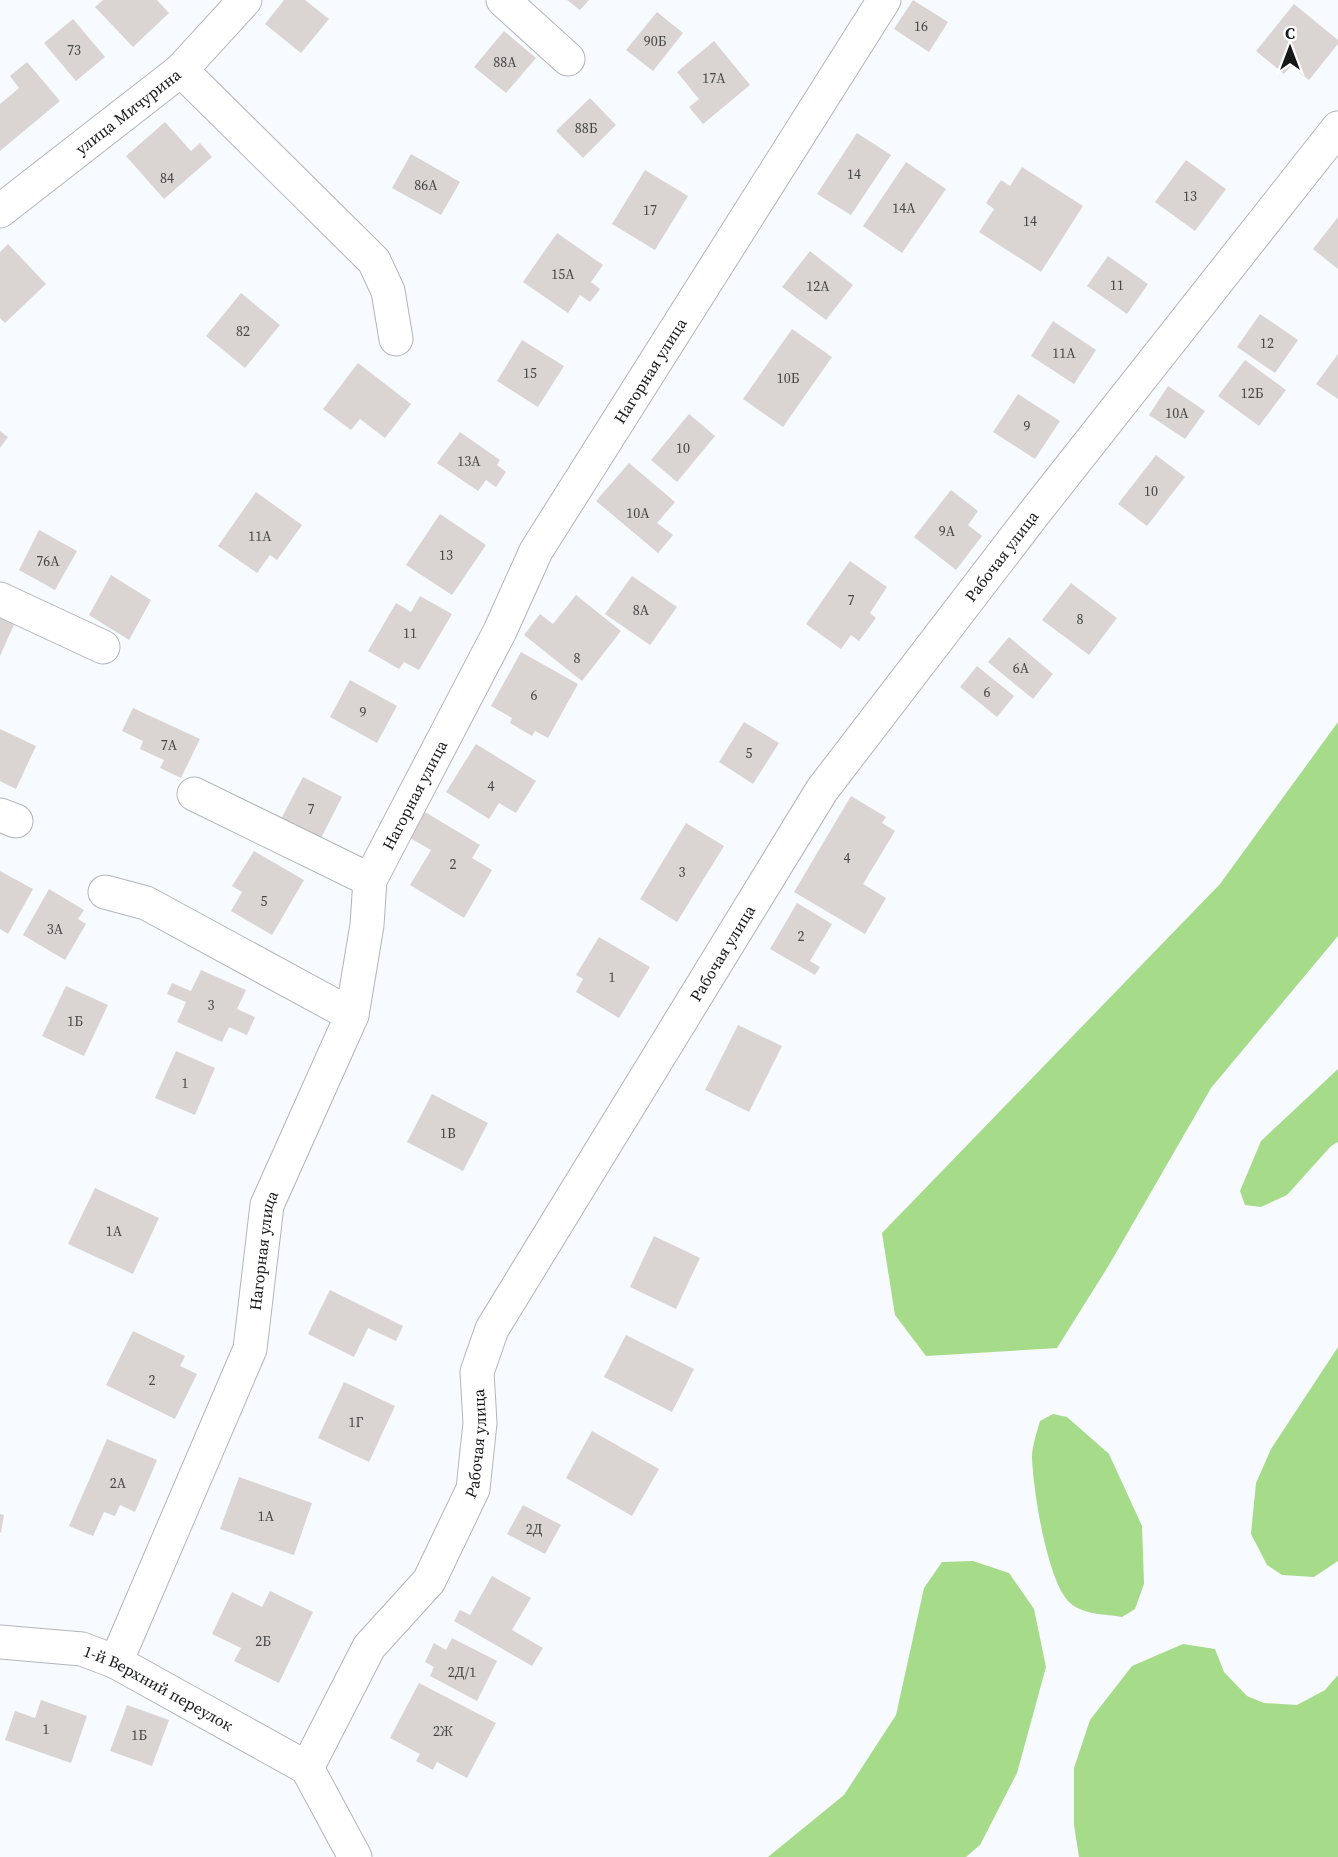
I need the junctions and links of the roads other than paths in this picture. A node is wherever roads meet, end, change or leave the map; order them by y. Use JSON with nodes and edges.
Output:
{"nodes":[{"id":1,"x":245,"y":0,"type":"edge"},
{"id":2,"x":503,"y":0,"type":"edge"},
{"id":3,"x":884,"y":0,"type":"edge"},
{"id":4,"x":568,"y":59,"type":"dead end"},
{"id":5,"x":181,"y":70,"type":"junction"},
{"id":6,"x":1338,"y":128,"type":"edge"},
{"id":7,"x":0,"y":211,"type":"edge"},
{"id":8,"x":396,"y":339,"type":"dead end"},
{"id":9,"x":0,"y":598,"type":"edge"},
{"id":10,"x":103,"y":647,"type":"dead end"},
{"id":11,"x":194,"y":794,"type":"dead end"},
{"id":12,"x":370,"y":880,"type":"junction"},
{"id":13,"x":105,"y":892,"type":"dead end"},
{"id":14,"x":352,"y":1015,"type":"junction"},
{"id":15,"x":0,"y":1642,"type":"edge"},
{"id":16,"x":116,"y":1662,"type":"junction"},
{"id":17,"x":307,"y":1768,"type":"junction"},
{"id":18,"x":355,"y":1857,"type":"edge"}],
"edges":[{"from":1,"to":5,"type":"street","name":"улица Мичурина"},
{"from":2,"to":4,"type":"street"},
{"from":3,"to":12,"type":"street","name":"Нагорная улица"},
{"from":5,"to":7,"type":"street","name":"улица Мичурина"},
{"from":5,"to":8,"type":"street"},
{"from":6,"to":17,"type":"street","name":"Рабочая улица"},
{"from":9,"to":10,"type":"street"},
{"from":11,"to":12,"type":"street"},
{"from":12,"to":14,"type":"street","name":"Нагорная улица"},
{"from":13,"to":14,"type":"street"},
{"from":14,"to":16,"type":"street","name":"Нагорная улица"},
{"from":15,"to":16,"type":"street","name":"1-й Верхний переулок"},
{"from":16,"to":17,"type":"street","name":"1-й Верхний переулок"},
{"from":17,"to":18,"type":"street"}]}
